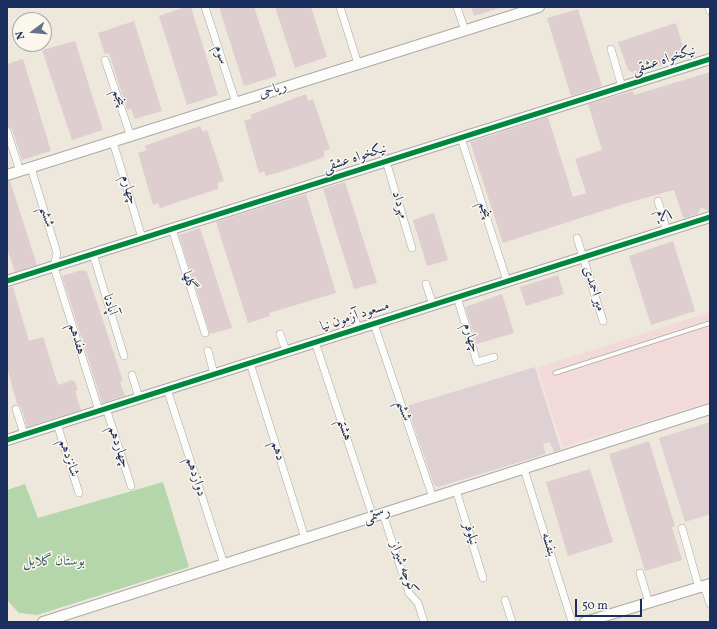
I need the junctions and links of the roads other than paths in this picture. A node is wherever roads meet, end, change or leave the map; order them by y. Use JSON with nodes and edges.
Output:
{"nodes":[{"id":1,"x":205,"y":7,"type":"edge"},
{"id":2,"x":340,"y":7,"type":"edge"},
{"id":3,"x":457,"y":7,"type":"edge"},
{"id":4,"x":539,"y":7,"type":"edge"},
{"id":5,"x":709,"y":7,"type":"edge"},
{"id":6,"x":710,"y":11,"type":"edge"},
{"id":7,"x":465,"y":30,"type":"junction"},
{"id":8,"x":611,"y":49,"type":"dead end"},
{"id":9,"x":710,"y":59,"type":"edge"},
{"id":10,"x":105,"y":60,"type":"dead end"},
{"id":11,"x":358,"y":64,"type":"junction"},
{"id":12,"x":622,"y":87,"type":"junction"},
{"id":13,"x":236,"y":103,"type":"junction"},
{"id":14,"x":7,"y":132,"type":"edge"},
{"id":15,"x":131,"y":137,"type":"junction"},
{"id":16,"x":461,"y":138,"type":"junction"},
{"id":17,"x":113,"y":142,"type":"junction"},
{"id":18,"x":386,"y":161,"type":"junction"},
{"id":19,"x":31,"y":168,"type":"junction"},
{"id":20,"x":20,"y":171,"type":"junction"},
{"id":21,"x":7,"y":175,"type":"edge"},
{"id":22,"x":658,"y":201,"type":"dead end"},
{"id":23,"x":710,"y":217,"type":"edge"},
{"id":24,"x":172,"y":229,"type":"junction"},
{"id":25,"x":667,"y":231,"type":"junction"},
{"id":26,"x":142,"y":238,"type":"junction"},
{"id":27,"x":577,"y":238,"type":"dead end"},
{"id":28,"x":412,"y":248,"type":"dead end"},
{"id":29,"x":93,"y":254,"type":"junction"},
{"id":30,"x":583,"y":258,"type":"junction"},
{"id":31,"x":54,"y":266,"type":"junction"},
{"id":32,"x":7,"y":281,"type":"edge"},
{"id":33,"x":507,"y":282,"type":"junction"},
{"id":34,"x":426,"y":284,"type":"dead end"},
{"id":35,"x":457,"y":297,"type":"junction"},
{"id":36,"x":433,"y":305,"type":"junction"},
{"id":37,"x":353,"y":313,"type":"dead end"},
{"id":38,"x":603,"y":321,"type":"dead end"},
{"id":39,"x":710,"y":323,"type":"edge"},
{"id":40,"x":374,"y":324,"type":"junction"},
{"id":41,"x":358,"y":329,"type":"junction"},
{"id":42,"x":205,"y":333,"type":"dead end"},
{"id":43,"x":280,"y":334,"type":"dead end"},
{"id":44,"x":315,"y":342,"type":"junction"},
{"id":45,"x":208,"y":351,"type":"dead end"},
{"id":46,"x":286,"y":351,"type":"junction"},
{"id":47,"x":124,"y":356,"type":"dead end"},
{"id":48,"x":494,"y":357,"type":"dead end"},
{"id":49,"x":250,"y":363,"type":"junction"},
{"id":50,"x":555,"y":373,"type":"dead end"},
{"id":51,"x":214,"y":374,"type":"junction"},
{"id":52,"x":132,"y":375,"type":"dead end"},
{"id":53,"x":167,"y":389,"type":"junction"},
{"id":54,"x":139,"y":398,"type":"junction"},
{"id":55,"x":16,"y":409,"type":"dead end"},
{"id":56,"x":102,"y":409,"type":"junction"},
{"id":57,"x":710,"y":409,"type":"edge"},
{"id":58,"x":57,"y":424,"type":"junction"},
{"id":59,"x":24,"y":434,"type":"junction"},
{"id":60,"x":7,"y":440,"type":"edge"},
{"id":61,"x":524,"y":469,"type":"junction"},
{"id":62,"x":131,"y":486,"type":"dead end"},
{"id":63,"x":456,"y":490,"type":"junction"},
{"id":64,"x":79,"y":493,"type":"dead end"},
{"id":65,"x":433,"y":498,"type":"junction"},
{"id":66,"x":378,"y":515,"type":"junction"},
{"id":67,"x":682,"y":528,"type":"dead end"},
{"id":68,"x":305,"y":538,"type":"junction"},
{"id":69,"x":224,"y":564,"type":"junction"},
{"id":70,"x":640,"y":573,"type":"dead end"},
{"id":71,"x":483,"y":578,"type":"dead end"},
{"id":72,"x":704,"y":586,"type":"edge"},
{"id":73,"x":505,"y":600,"type":"dead end"},
{"id":74,"x":649,"y":603,"type":"junction"},
{"id":75,"x":710,"y":604,"type":"edge"},
{"id":76,"x":43,"y":622,"type":"edge"},
{"id":77,"x":424,"y":622,"type":"edge"},
{"id":78,"x":512,"y":622,"type":"edge"},
{"id":79,"x":572,"y":622,"type":"edge"},
{"id":80,"x":585,"y":622,"type":"edge"}],
"edges":[{"from":1,"to":13,"type":"street","name":"سوم"},
{"from":2,"to":11,"type":"street"},
{"from":3,"to":7,"type":"street"},
{"from":4,"to":7,"type":"street","name":"ریاحی"},
{"from":5,"to":6,"type":"street"},
{"from":7,"to":11,"type":"street","name":"ریاحی"},
{"from":8,"to":12,"type":"street"},
{"from":9,"to":12,"type":"street","name":"نیکخواه عشقی"},
{"from":10,"to":15,"type":"street","name":"پنجم"},
{"from":11,"to":13,"type":"street","name":"ریاحی"},
{"from":12,"to":16,"type":"street","name":"نیکخواه عشقی"},
{"from":13,"to":15,"type":"street","name":"ریاحی"},
{"from":14,"to":20,"type":"street"},
{"from":15,"to":17,"type":"street","name":"ریاحی"},
{"from":16,"to":18,"type":"street","name":"نیکخواه عشقی"},
{"from":16,"to":33,"type":"street","name":"پنجم"},
{"from":17,"to":19,"type":"street","name":"ریاحی"},
{"from":17,"to":26,"type":"street","name":"چهارم"},
{"from":18,"to":24,"type":"street","name":"نیکخواه عشقی"},
{"from":18,"to":28,"type":"street","name":"مهرداد"},
{"from":19,"to":20,"type":"street","name":"ریاحی"},
{"from":19,"to":31,"type":"street","name":"ششم"},
{"from":20,"to":21,"type":"street","name":"ریاحی"},
{"from":22,"to":25,"type":"street","name":"یکم"},
{"from":23,"to":25,"type":"street","name":"مسعود آزمون نیا"},
{"from":24,"to":26,"type":"street","name":"نیکخواه عشقی"},
{"from":24,"to":42,"type":"street","name":"گلها"},
{"from":25,"to":30,"type":"street","name":"مسعود آزمون نیا"},
{"from":26,"to":29,"type":"street","name":"نیکخواه عشقی"},
{"from":27,"to":30,"type":"street"},
{"from":29,"to":31,"type":"street","name":"نیکخواه عشقی"},
{"from":29,"to":47,"type":"street","name":"آپادنا"},
{"from":30,"to":33,"type":"street","name":"مسعود آزمون نیا"},
{"from":30,"to":38,"type":"street","name":"میر احمدی"},
{"from":31,"to":32,"type":"street","name":"نیکخواه عشقی"},
{"from":31,"to":56,"type":"street","name":"هفدهم"},
{"from":33,"to":35,"type":"street","name":"مسعود آزمون نیا"},
{"from":34,"to":36,"type":"street"},
{"from":35,"to":36,"type":"street","name":"مسعود آزمون نیا"},
{"from":35,"to":48,"type":"street","name":"چهارم"},
{"from":36,"to":40,"type":"street","name":"مسعود آزمون نیا"},
{"from":37,"to":41,"type":"street"},
{"from":39,"to":50,"type":"lane"},
{"from":40,"to":41,"type":"street","name":"مسعود آزمون نیا"},
{"from":40,"to":65,"type":"street","name":"ششم"},
{"from":41,"to":44,"type":"street","name":"مسعود آزمون نیا"},
{"from":43,"to":46,"type":"street"},
{"from":44,"to":46,"type":"street","name":"مسعود آزمون نیا"},
{"from":44,"to":66,"type":"street","name":"هشتم"},
{"from":45,"to":51,"type":"street"},
{"from":46,"to":49,"type":"street","name":"مسعود آزمون نیا"},
{"from":49,"to":51,"type":"street","name":"مسعود آزمون نیا"},
{"from":49,"to":68,"type":"street","name":"دهم"},
{"from":51,"to":53,"type":"street","name":"مسعود آزمون نیا"},
{"from":52,"to":54,"type":"street"},
{"from":53,"to":54,"type":"street","name":"مسعود آزمون نیا"},
{"from":53,"to":69,"type":"street","name":"دوازدهم"},
{"from":54,"to":56,"type":"street","name":"مسعود آزمون نیا"},
{"from":55,"to":59,"type":"street"},
{"from":56,"to":58,"type":"street","name":"مسعود آزمون نیا"},
{"from":56,"to":62,"type":"street","name":"چهاردهم"},
{"from":57,"to":61,"type":"street","name":"رستمی"},
{"from":58,"to":59,"type":"street","name":"مسعود آزمون نیا"},
{"from":58,"to":64,"type":"street","name":"شانزدهم"},
{"from":59,"to":60,"type":"street","name":"مسعود آزمون نیا"},
{"from":61,"to":63,"type":"street","name":"رستمی"},
{"from":61,"to":79,"type":"street","name":"بنفشه"},
{"from":63,"to":65,"type":"street","name":"رستمی"},
{"from":63,"to":71,"type":"street","name":"نیلوفر"},
{"from":65,"to":66,"type":"street","name":"رستمی"},
{"from":66,"to":68,"type":"street","name":"رستمی"},
{"from":66,"to":77,"type":"street","name":"کوچه شیراز"},
{"from":67,"to":72,"type":"street"},
{"from":68,"to":69,"type":"street","name":"رستمی"},
{"from":69,"to":76,"type":"street","name":"رستمی"},
{"from":70,"to":74,"type":"street"},
{"from":72,"to":74,"type":"street"},
{"from":72,"to":75,"type":"street"},
{"from":73,"to":78,"type":"street"},
{"from":74,"to":80,"type":"street"}]}
